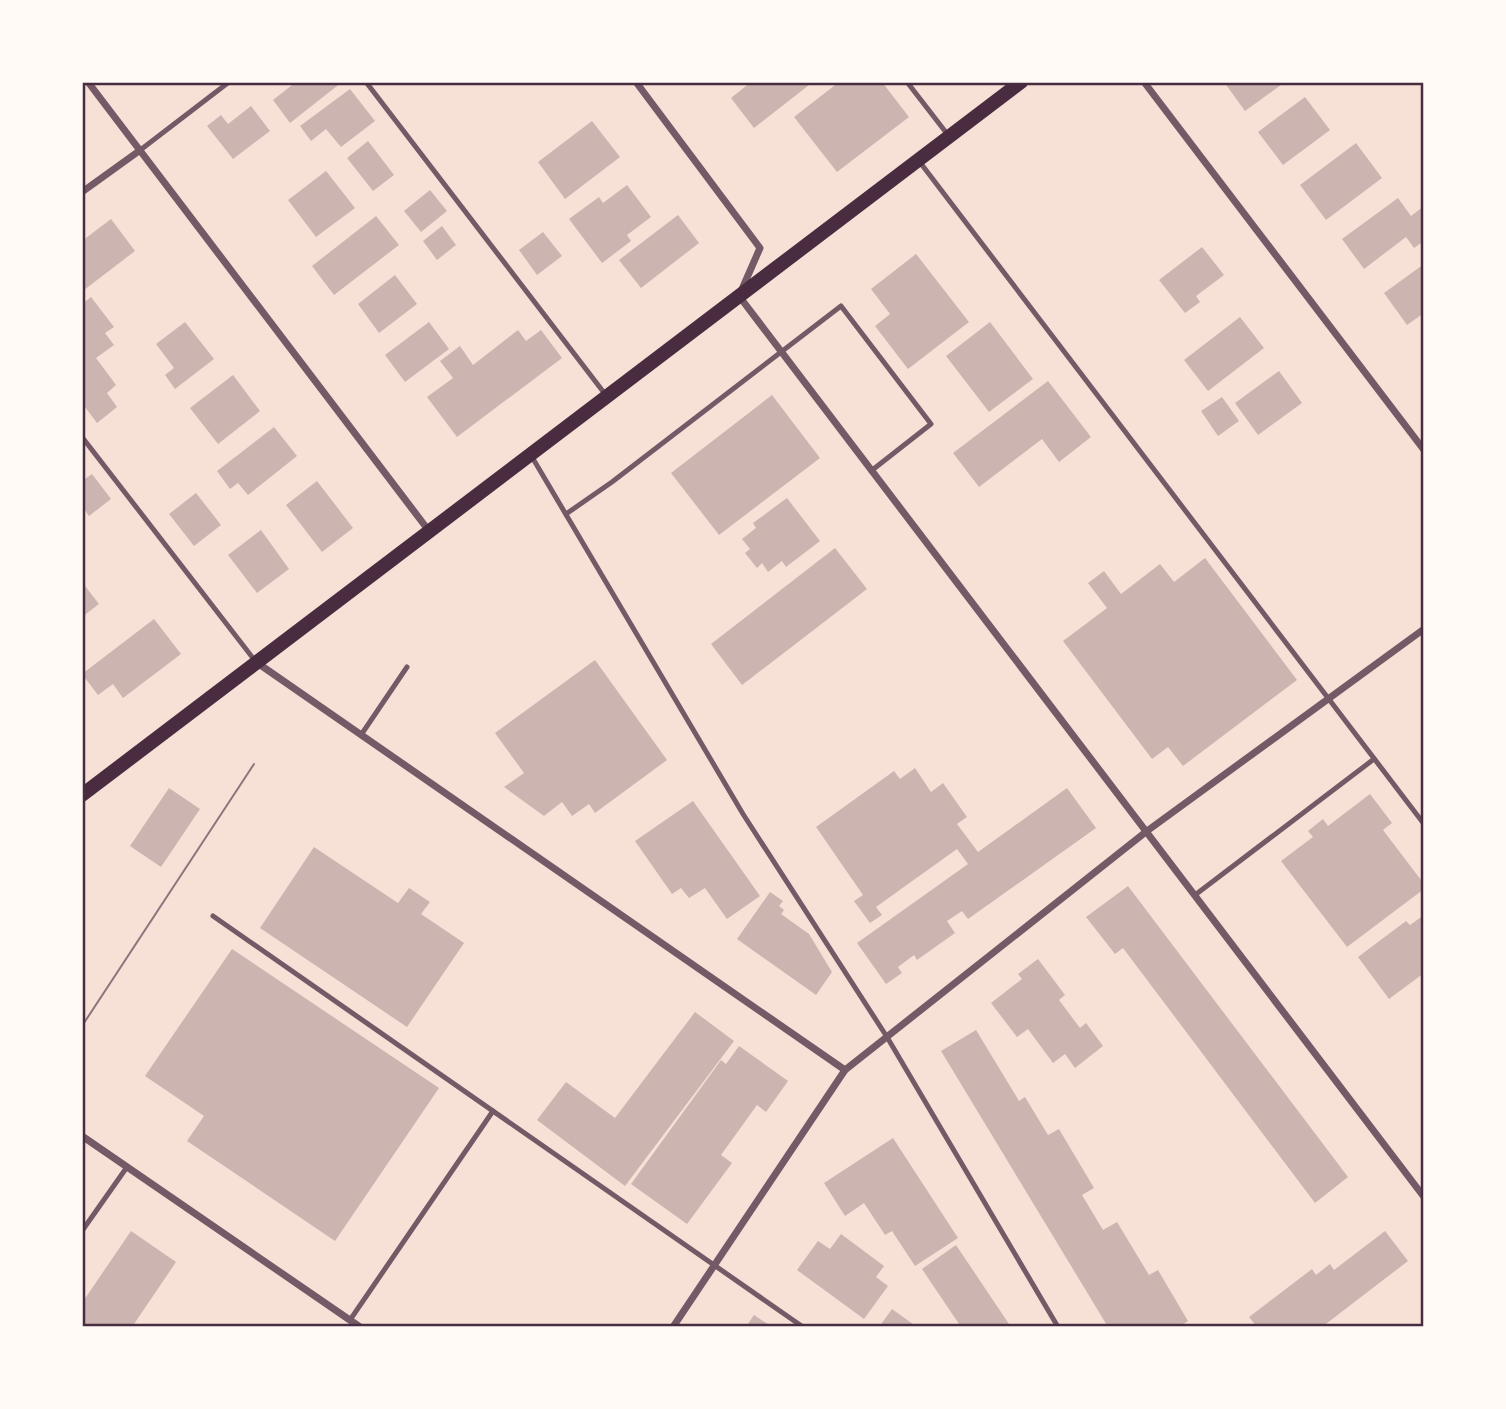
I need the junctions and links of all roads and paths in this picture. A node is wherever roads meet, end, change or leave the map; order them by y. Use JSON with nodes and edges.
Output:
{"nodes":[{"id":1,"x":89,"y":82,"type":"edge"},
{"id":2,"x":229,"y":82,"type":"edge"},
{"id":3,"x":366,"y":82,"type":"edge"},
{"id":4,"x":636,"y":82,"type":"edge"},
{"id":5,"x":907,"y":82,"type":"edge"},
{"id":6,"x":1021,"y":82,"type":"edge"},
{"id":7,"x":1144,"y":82,"type":"edge"},
{"id":8,"x":949,"y":137,"type":"junction"},
{"id":9,"x":139,"y":151,"type":"junction"},
{"id":10,"x":918,"y":160,"type":"junction"},
{"id":11,"x":82,"y":192,"type":"edge"},
{"id":12,"x":739,"y":296,"type":"junction"},
{"id":13,"x":782,"y":352,"type":"junction"},
{"id":14,"x":607,"y":397,"type":"junction"},
{"id":15,"x":82,"y":437,"type":"edge"},
{"id":16,"x":1424,"y":450,"type":"edge"},
{"id":17,"x":531,"y":454,"type":"junction"},
{"id":18,"x":872,"y":471,"type":"junction"},
{"id":19,"x":566,"y":514,"type":"junction"},
{"id":20,"x":429,"y":531,"type":"junction"},
{"id":21,"x":1424,"y":629,"type":"edge"},
{"id":22,"x":256,"y":662,"type":"junction"},
{"id":23,"x":407,"y":667,"type":"dead end"},
{"id":24,"x":1328,"y":698,"type":"junction"},
{"id":25,"x":361,"y":735,"type":"junction"},
{"id":26,"x":1374,"y":759,"type":"junction"},
{"id":27,"x":82,"y":795,"type":"edge"},
{"id":28,"x":1424,"y":824,"type":"edge"},
{"id":29,"x":1147,"y":831,"type":"junction"},
{"id":30,"x":1195,"y":895,"type":"junction"},
{"id":31,"x":213,"y":916,"type":"dead end"},
{"id":32,"x":887,"y":1037,"type":"junction"},
{"id":33,"x":845,"y":1070,"type":"junction"},
{"id":34,"x":493,"y":1111,"type":"junction"},
{"id":35,"x":82,"y":1136,"type":"edge"},
{"id":36,"x":127,"y":1167,"type":"junction"},
{"id":37,"x":1424,"y":1197,"type":"edge"},
{"id":38,"x":82,"y":1231,"type":"edge"},
{"id":39,"x":714,"y":1265,"type":"junction"},
{"id":40,"x":350,"y":1320,"type":"junction"},
{"id":41,"x":360,"y":1327,"type":"edge"},
{"id":42,"x":673,"y":1327,"type":"edge"},
{"id":43,"x":803,"y":1327,"type":"edge"},
{"id":44,"x":1058,"y":1327,"type":"edge"}],
"edges":[{"from":1,"to":9,"type":"street"},
{"from":2,"to":9,"type":"lane"},
{"from":3,"to":14,"type":"lane"},
{"from":4,"to":12,"type":"street"},
{"from":5,"to":8,"type":"lane"},
{"from":6,"to":8,"type":"main road"},
{"from":7,"to":16,"type":"street"},
{"from":8,"to":10,"type":"main road"},
{"from":9,"to":11,"type":"street"},
{"from":9,"to":20,"type":"street"},
{"from":10,"to":12,"type":"main road"},
{"from":10,"to":24,"type":"lane"},
{"from":12,"to":13,"type":"street"},
{"from":12,"to":14,"type":"main road"},
{"from":13,"to":18,"type":"street"},
{"from":13,"to":18,"type":"lane"},
{"from":13,"to":19,"type":"lane"},
{"from":14,"to":17,"type":"main road"},
{"from":15,"to":22,"type":"lane"},
{"from":17,"to":19,"type":"lane"},
{"from":17,"to":20,"type":"main road"},
{"from":18,"to":29,"type":"street"},
{"from":19,"to":32,"type":"lane"},
{"from":20,"to":22,"type":"main road"},
{"from":21,"to":24,"type":"street"},
{"from":22,"to":25,"type":"street"},
{"from":22,"to":27,"type":"main road"},
{"from":23,"to":25,"type":"lane"},
{"from":24,"to":26,"type":"lane"},
{"from":24,"to":29,"type":"street"},
{"from":25,"to":33,"type":"street"},
{"from":26,"to":28,"type":"lane"},
{"from":26,"to":30,"type":"lane"},
{"from":29,"to":30,"type":"street"},
{"from":29,"to":32,"type":"street"},
{"from":30,"to":37,"type":"street"},
{"from":31,"to":34,"type":"lane"},
{"from":32,"to":33,"type":"street"},
{"from":32,"to":44,"type":"lane"},
{"from":33,"to":39,"type":"street"},
{"from":34,"to":39,"type":"lane"},
{"from":34,"to":40,"type":"lane"},
{"from":35,"to":36,"type":"street"},
{"from":36,"to":38,"type":"lane"},
{"from":36,"to":40,"type":"street"},
{"from":39,"to":42,"type":"street"},
{"from":39,"to":43,"type":"lane"},
{"from":40,"to":41,"type":"street"}]}
